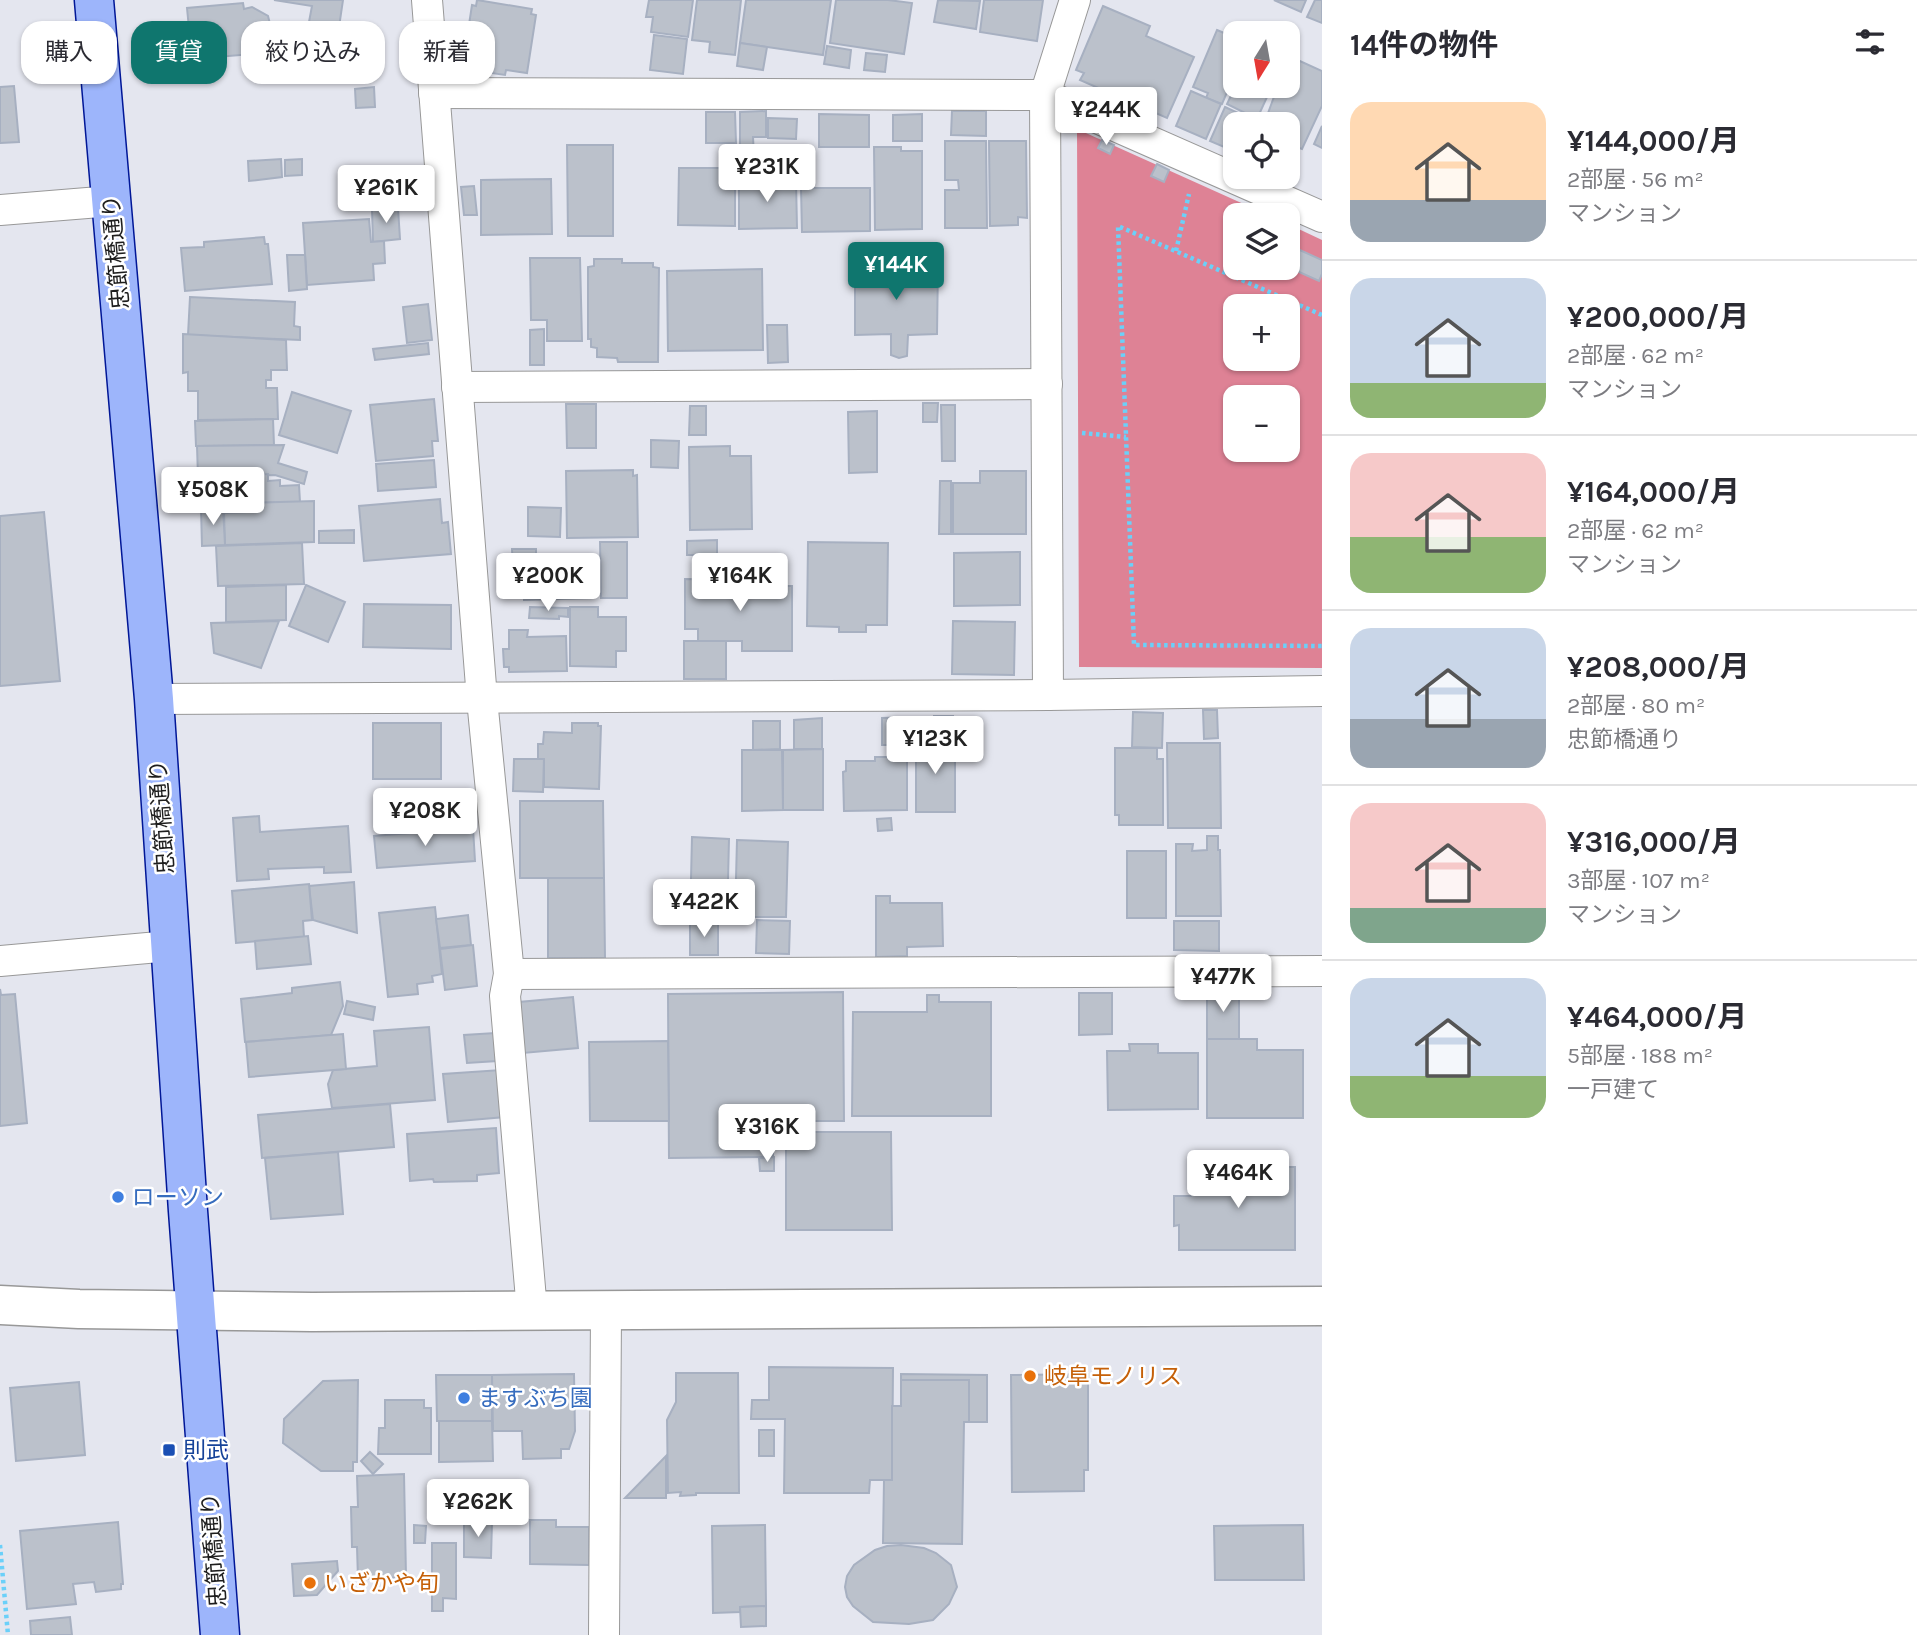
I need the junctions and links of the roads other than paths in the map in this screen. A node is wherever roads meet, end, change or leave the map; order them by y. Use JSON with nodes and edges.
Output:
{"nodes":[{"id":1,"x":94,"y":0,"type":"edge"},
{"id":2,"x":427,"y":0,"type":"edge"},
{"id":3,"x":1074,"y":0,"type":"edge"},
{"id":4,"x":434,"y":93,"type":"junction"},
{"id":5,"x":1045,"y":95,"type":"junction"},
{"id":6,"x":112,"y":201,"type":"junction"},
{"id":7,"x":0,"y":210,"type":"edge"},
{"id":8,"x":1322,"y":218,"type":"edge"},
{"id":9,"x":1047,"y":384,"type":"junction"},
{"id":10,"x":457,"y":387,"type":"junction"},
{"id":11,"x":1322,"y":691,"type":"edge"},
{"id":12,"x":1048,"y":695,"type":"junction"},
{"id":13,"x":154,"y":699,"type":"junction"},
{"id":14,"x":482,"y":699,"type":"junction"},
{"id":15,"x":170,"y":946,"type":"junction"},
{"id":16,"x":0,"y":961,"type":"edge"},
{"id":17,"x":1322,"y":971,"type":"edge"},
{"id":18,"x":509,"y":974,"type":"junction"},
{"id":19,"x":0,"y":1305,"type":"edge"},
{"id":20,"x":1322,"y":1306,"type":"edge"},
{"id":21,"x":195,"y":1311,"type":"junction"},
{"id":22,"x":532,"y":1311,"type":"junction"},
{"id":23,"x":607,"y":1311,"type":"junction"},
{"id":24,"x":220,"y":1635,"type":"edge"},
{"id":25,"x":604,"y":1635,"type":"edge"}],
"edges":[{"from":1,"to":6,"type":"main road","name":"忠節橋通り"},
{"from":2,"to":4,"type":"street"},
{"from":3,"to":5,"type":"street"},
{"from":4,"to":5,"type":"street"},
{"from":4,"to":10,"type":"street"},
{"from":5,"to":8,"type":"street"},
{"from":5,"to":9,"type":"street"},
{"from":6,"to":7,"type":"street"},
{"from":6,"to":13,"type":"main road","name":"忠節橋通り"},
{"from":9,"to":10,"type":"street"},
{"from":9,"to":12,"type":"street"},
{"from":10,"to":14,"type":"street"},
{"from":11,"to":12,"type":"street"},
{"from":12,"to":14,"type":"street"},
{"from":13,"to":14,"type":"street"},
{"from":13,"to":15,"type":"main road","name":"忠節橋通り"},
{"from":14,"to":18,"type":"street"},
{"from":15,"to":16,"type":"street"},
{"from":15,"to":21,"type":"main road","name":"忠節橋通り"},
{"from":17,"to":18,"type":"street"},
{"from":18,"to":22,"type":"street"},
{"from":19,"to":21,"type":"street"},
{"from":20,"to":23,"type":"street"},
{"from":21,"to":22,"type":"street"},
{"from":21,"to":24,"type":"main road","name":"忠節橋通り"},
{"from":22,"to":23,"type":"street"},
{"from":23,"to":25,"type":"street"}]}
